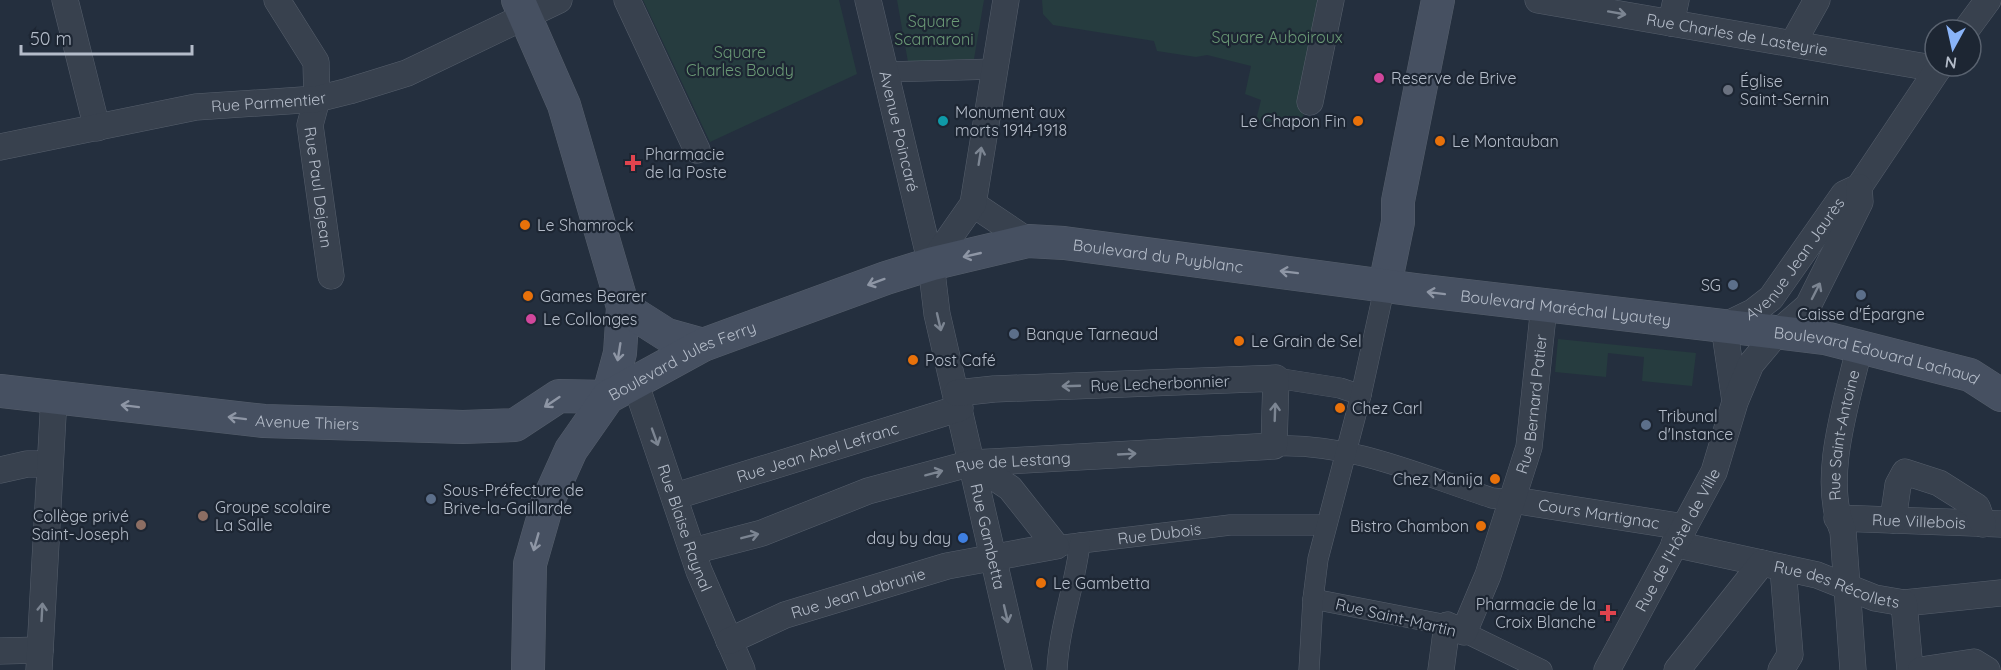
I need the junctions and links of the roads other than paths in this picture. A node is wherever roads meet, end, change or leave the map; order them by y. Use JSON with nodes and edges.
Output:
{"nodes":[{"id":1,"x":65,"y":0,"type":"edge"},
{"id":2,"x":277,"y":0,"type":"edge"},
{"id":3,"x":559,"y":0,"type":"edge"},
{"id":4,"x":627,"y":0,"type":"edge"},
{"id":5,"x":868,"y":0,"type":"edge"},
{"id":6,"x":1006,"y":0,"type":"edge"},
{"id":7,"x":1331,"y":0,"type":"edge"},
{"id":8,"x":1438,"y":0,"type":"edge"},
{"id":9,"x":1538,"y":0,"type":"edge"},
{"id":10,"x":1817,"y":0,"type":"edge"},
{"id":11,"x":1988,"y":0,"type":"edge"},
{"id":12,"x":522,"y":8,"type":"edge"},
{"id":13,"x":1674,"y":11,"type":"edge"},
{"id":14,"x":1975,"y":18,"type":"edge"},
{"id":15,"x":1793,"y":43,"type":"junction"},
{"id":16,"x":1923,"y":64,"type":"edge"},
{"id":17,"x":995,"y":69,"type":"junction"},
{"id":18,"x":885,"y":72,"type":"junction"},
{"id":19,"x":1932,"y":78,"type":"edge"},
{"id":20,"x":317,"y":99,"type":"junction"},
{"id":21,"x":1310,"y":102,"type":"dead end"},
{"id":22,"x":98,"y":128,"type":"junction"},
{"id":23,"x":0,"y":147,"type":"edge"},
{"id":24,"x":697,"y":150,"type":"dead end"},
{"id":25,"x":1859,"y":187,"type":"junction"},
{"id":26,"x":1398,"y":201,"type":"junction"},
{"id":27,"x":973,"y":204,"type":"junction"},
{"id":28,"x":1028,"y":242,"type":"junction"},
{"id":29,"x":931,"y":264,"type":"junction"},
{"id":30,"x":331,"y":276,"type":"dead end"},
{"id":31,"x":1347,"y":279,"type":"junction"},
{"id":32,"x":1385,"y":285,"type":"junction"},
{"id":33,"x":1544,"y":306,"type":"junction"},
{"id":34,"x":623,"y":307,"type":"junction"},
{"id":35,"x":1749,"y":330,"type":"junction"},
{"id":36,"x":703,"y":345,"type":"junction"},
{"id":37,"x":1860,"y":345,"type":"junction"},
{"id":38,"x":1276,"y":378,"type":"junction"},
{"id":39,"x":621,"y":389,"type":"junction"},
{"id":40,"x":0,"y":391,"type":"edge"},
{"id":41,"x":1361,"y":395,"type":"junction"},
{"id":42,"x":2001,"y":395,"type":"edge"},
{"id":43,"x":54,"y":397,"type":"junction"},
{"id":44,"x":958,"y":401,"type":"junction"},
{"id":45,"x":1735,"y":402,"type":"junction"},
{"id":46,"x":1274,"y":446,"type":"junction"},
{"id":47,"x":1346,"y":450,"type":"junction"},
{"id":48,"x":49,"y":464,"type":"junction"},
{"id":49,"x":974,"y":469,"type":"junction"},
{"id":50,"x":0,"y":470,"type":"edge"},
{"id":51,"x":676,"y":496,"type":"junction"},
{"id":52,"x":1513,"y":500,"type":"junction"},
{"id":53,"x":1837,"y":518,"type":"junction"},
{"id":54,"x":1893,"y":520,"type":"junction"},
{"id":55,"x":1992,"y":524,"type":"edge"},
{"id":56,"x":1326,"y":525,"type":"junction"},
{"id":57,"x":1679,"y":536,"type":"junction"},
{"id":58,"x":1068,"y":545,"type":"junction"},
{"id":59,"x":693,"y":551,"type":"junction"},
{"id":60,"x":992,"y":557,"type":"junction"},
{"id":61,"x":1772,"y":566,"type":"junction"},
{"id":62,"x":1848,"y":587,"type":"junction"},
{"id":63,"x":2001,"y":593,"type":"edge"},
{"id":64,"x":1313,"y":599,"type":"junction"},
{"id":65,"x":1904,"y":603,"type":"junction"},
{"id":66,"x":1455,"y":629,"type":"junction"},
{"id":67,"x":729,"y":641,"type":"junction"},
{"id":68,"x":0,"y":651,"type":"edge"},
{"id":69,"x":39,"y":660,"type":"edge"},
{"id":70,"x":1785,"y":662,"type":"edge"},
{"id":71,"x":1014,"y":669,"type":"edge"},
{"id":72,"x":528,"y":670,"type":"edge"},
{"id":73,"x":742,"y":670,"type":"edge"},
{"id":74,"x":1057,"y":670,"type":"edge"},
{"id":75,"x":1310,"y":670,"type":"edge"},
{"id":76,"x":1441,"y":670,"type":"edge"},
{"id":77,"x":1542,"y":670,"type":"edge"},
{"id":78,"x":1607,"y":670,"type":"edge"},
{"id":79,"x":1677,"y":670,"type":"edge"},
{"id":80,"x":1853,"y":670,"type":"edge"},
{"id":81,"x":1910,"y":670,"type":"edge"},
{"id":82,"x":1921,"y":670,"type":"edge"},
{"id":83,"x":1988,"y":670,"type":"edge"}],
"edges":[{"from":1,"to":22,"type":"street"},
{"from":2,"to":20,"type":"street","name":"Rue Paul Dejean"},
{"from":3,"to":12,"type":"street","name":"Rue Parmentier"},
{"from":4,"to":24,"type":"street"},
{"from":5,"to":18,"type":"street","name":"Avenue Poincaré"},
{"from":6,"to":17,"type":"street"},
{"from":7,"to":21,"type":"street"},
{"from":8,"to":26,"type":"main road"},
{"from":9,"to":13,"type":"street","name":"Rue Charles de Lasteyrie","one_way":true},
{"from":10,"to":15,"type":"street"},
{"from":11,"to":14,"type":"street"},
{"from":12,"to":20,"type":"street","name":"Rue Parmentier"},
{"from":12,"to":34,"type":"main road"},
{"from":13,"to":15,"type":"street","name":"Rue Charles de Lasteyrie"},
{"from":15,"to":16,"type":"street","name":"Rue Charles de Lasteyrie"},
{"from":17,"to":18,"type":"street"},
{"from":27,"to":17,"type":"street","one_way":true},
{"from":18,"to":29,"type":"street","name":"Avenue Poincaré"},
{"from":19,"to":25,"type":"street","name":"Avenue Jean Jaurès"},
{"from":20,"to":22,"type":"street","name":"Rue Parmentier"},
{"from":20,"to":30,"type":"street","name":"Rue Paul Dejean"},
{"from":22,"to":23,"type":"street","name":"Rue Parmentier"},
{"from":25,"to":35,"type":"street","name":"Avenue Jean Jaurès"},
{"from":35,"to":25,"type":"street","name":"Avenue Jean Jaurès","one_way":true},
{"from":26,"to":31,"type":"main road"},
{"from":26,"to":32,"type":"main road"},
{"from":27,"to":28,"type":"street"},
{"from":27,"to":29,"type":"street"},
{"from":28,"to":29,"type":"main road","name":"Boulevard du Puyblanc","one_way":true},
{"from":31,"to":28,"type":"main road","name":"Boulevard du Puyblanc","one_way":true},
{"from":29,"to":36,"type":"main road","name":"Boulevard Jules Ferry","one_way":true},
{"from":29,"to":44,"type":"street","name":"Rue Gambetta","one_way":true},
{"from":31,"to":32,"type":"main road","name":"Boulevard du Puyblanc"},
{"from":33,"to":32,"type":"main road","name":"Boulevard Maréchal Lyautey","one_way":true},
{"from":32,"to":41,"type":"street"},
{"from":33,"to":35,"type":"main road","name":"Boulevard Maréchal Lyautey"},
{"from":33,"to":52,"type":"street","name":"Rue Bernard Patier"},
{"from":34,"to":36,"type":"main road"},
{"from":34,"to":39,"type":"main road","one_way":true},
{"from":35,"to":37,"type":"main road","name":"Boulevard Edouard Lachaud"},
{"from":35,"to":45,"type":"street","name":"Rue de l'Hôtel de Ville"},
{"from":35,"to":45,"type":"street","name":"Rue de l'Hôtel de Ville"},
{"from":36,"to":39,"type":"main road","name":"Boulevard Jules Ferry"},
{"from":37,"to":42,"type":"main road","name":"Boulevard Edouard Lachaud"},
{"from":37,"to":53,"type":"street","name":"Rue Saint-Antoine"},
{"from":38,"to":41,"type":"street","name":"Rue Lecherbonnier"},
{"from":38,"to":44,"type":"street","name":"Rue Lecherbonnier","one_way":true},
{"from":46,"to":38,"type":"street","one_way":true},
{"from":39,"to":43,"type":"main road","name":"Avenue Thiers","one_way":true},
{"from":39,"to":51,"type":"street","name":"Rue Blaise Raynal","one_way":true},
{"from":39,"to":72,"type":"main road","name":"Boulevard Jules Ferry","one_way":true},
{"from":40,"to":43,"type":"main road","name":"Avenue Thiers"},
{"from":41,"to":47,"type":"street"},
{"from":43,"to":48,"type":"street"},
{"from":44,"to":49,"type":"street","name":"Rue Gambetta"},
{"from":44,"to":51,"type":"street","name":"Rue Jean Abel Lefranc"},
{"from":45,"to":57,"type":"street","name":"Rue de l'Hôtel de Ville"},
{"from":46,"to":47,"type":"street","name":"Rue de Lestang"},
{"from":49,"to":46,"type":"street","name":"Rue de Lestang","one_way":true},
{"from":47,"to":52,"type":"street","name":"Rue de Lestang"},
{"from":47,"to":56,"type":"street"},
{"from":48,"to":50,"type":"street"},
{"from":69,"to":48,"type":"street","one_way":true},
{"from":49,"to":58,"type":"street"},
{"from":59,"to":49,"type":"street","name":"Rue de Lestang","one_way":true},
{"from":49,"to":60,"type":"street","name":"Rue Gambetta"},
{"from":51,"to":59,"type":"street","name":"Rue Blaise Raynal"},
{"from":52,"to":57,"type":"street","name":"Cours Martignac"},
{"from":52,"to":66,"type":"street","name":"Rue Bernard Patier"},
{"from":53,"to":54,"type":"street","name":"Rue Villebois"},
{"from":53,"to":62,"type":"street","name":"Rue Saint-Antoine"},
{"from":54,"to":55,"type":"street","name":"Rue Villebois"},
{"from":54,"to":55,"type":"street"},
{"from":56,"to":58,"type":"street","name":"Rue Dubois"},
{"from":56,"to":64,"type":"street"},
{"from":57,"to":61,"type":"street","name":"Rue des Récollets"},
{"from":57,"to":78,"type":"street","name":"Rue de l'Hôtel de Ville"},
{"from":58,"to":60,"type":"street","name":"Rue Dubois"},
{"from":58,"to":74,"type":"street"},
{"from":59,"to":67,"type":"street","name":"Rue Blaise Raynal"},
{"from":60,"to":67,"type":"street","name":"Rue Jean Labrunie"},
{"from":60,"to":71,"type":"street","name":"Rue Gambetta","one_way":true},
{"from":61,"to":62,"type":"street","name":"Rue des Récollets"},
{"from":61,"to":70,"type":"street"},
{"from":61,"to":79,"type":"street"},
{"from":62,"to":65,"type":"street","name":"Rue des Récollets"},
{"from":62,"to":80,"type":"street","name":"Rue Saint-Antoine"},
{"from":63,"to":65,"type":"street","name":"Rue des Récollets"},
{"from":64,"to":66,"type":"street","name":"Rue Saint-Martin"},
{"from":64,"to":75,"type":"street"},
{"from":65,"to":81,"type":"street"},
{"from":66,"to":76,"type":"street","name":"Rue Bernard Patier"},
{"from":66,"to":77,"type":"street","name":"Rue Saint-Martin"},
{"from":67,"to":73,"type":"street","name":"Rue Blaise Raynal"},
{"from":68,"to":69,"type":"street"},
{"from":82,"to":83,"type":"street"}]}
